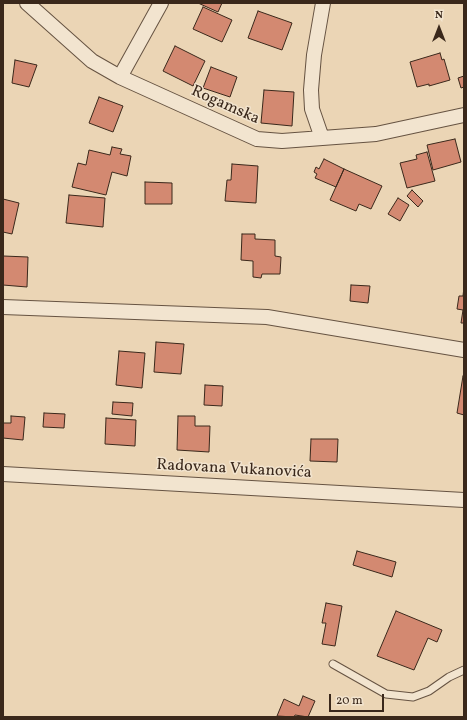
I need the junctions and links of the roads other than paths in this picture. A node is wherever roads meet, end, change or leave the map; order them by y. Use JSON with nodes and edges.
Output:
{"nodes":[{"id":1,"x":27,"y":3,"type":"edge"},
{"id":2,"x":161,"y":3,"type":"edge"},
{"id":3,"x":323,"y":3,"type":"edge"},
{"id":4,"x":120,"y":77,"type":"junction"},
{"id":5,"x":464,"y":115,"type":"edge"},
{"id":6,"x":322,"y":138,"type":"junction"},
{"id":7,"x":3,"y":307,"type":"edge"},
{"id":8,"x":464,"y":350,"type":"edge"},
{"id":9,"x":3,"y":474,"type":"edge"},
{"id":10,"x":464,"y":500,"type":"edge"},
{"id":11,"x":333,"y":664,"type":"dead end"},
{"id":12,"x":464,"y":670,"type":"edge"}],
"edges":[{"from":1,"to":4,"type":"street","name":"Rogamska"},
{"from":2,"to":4,"type":"street"},
{"from":3,"to":6,"type":"street"},
{"from":4,"to":6,"type":"street","name":"Rogamska"},
{"from":5,"to":6,"type":"street","name":"Rogamska"},
{"from":7,"to":8,"type":"street"},
{"from":9,"to":10,"type":"street","name":"Radovana Vukanovića"},
{"from":11,"to":12,"type":"lane"}]}
